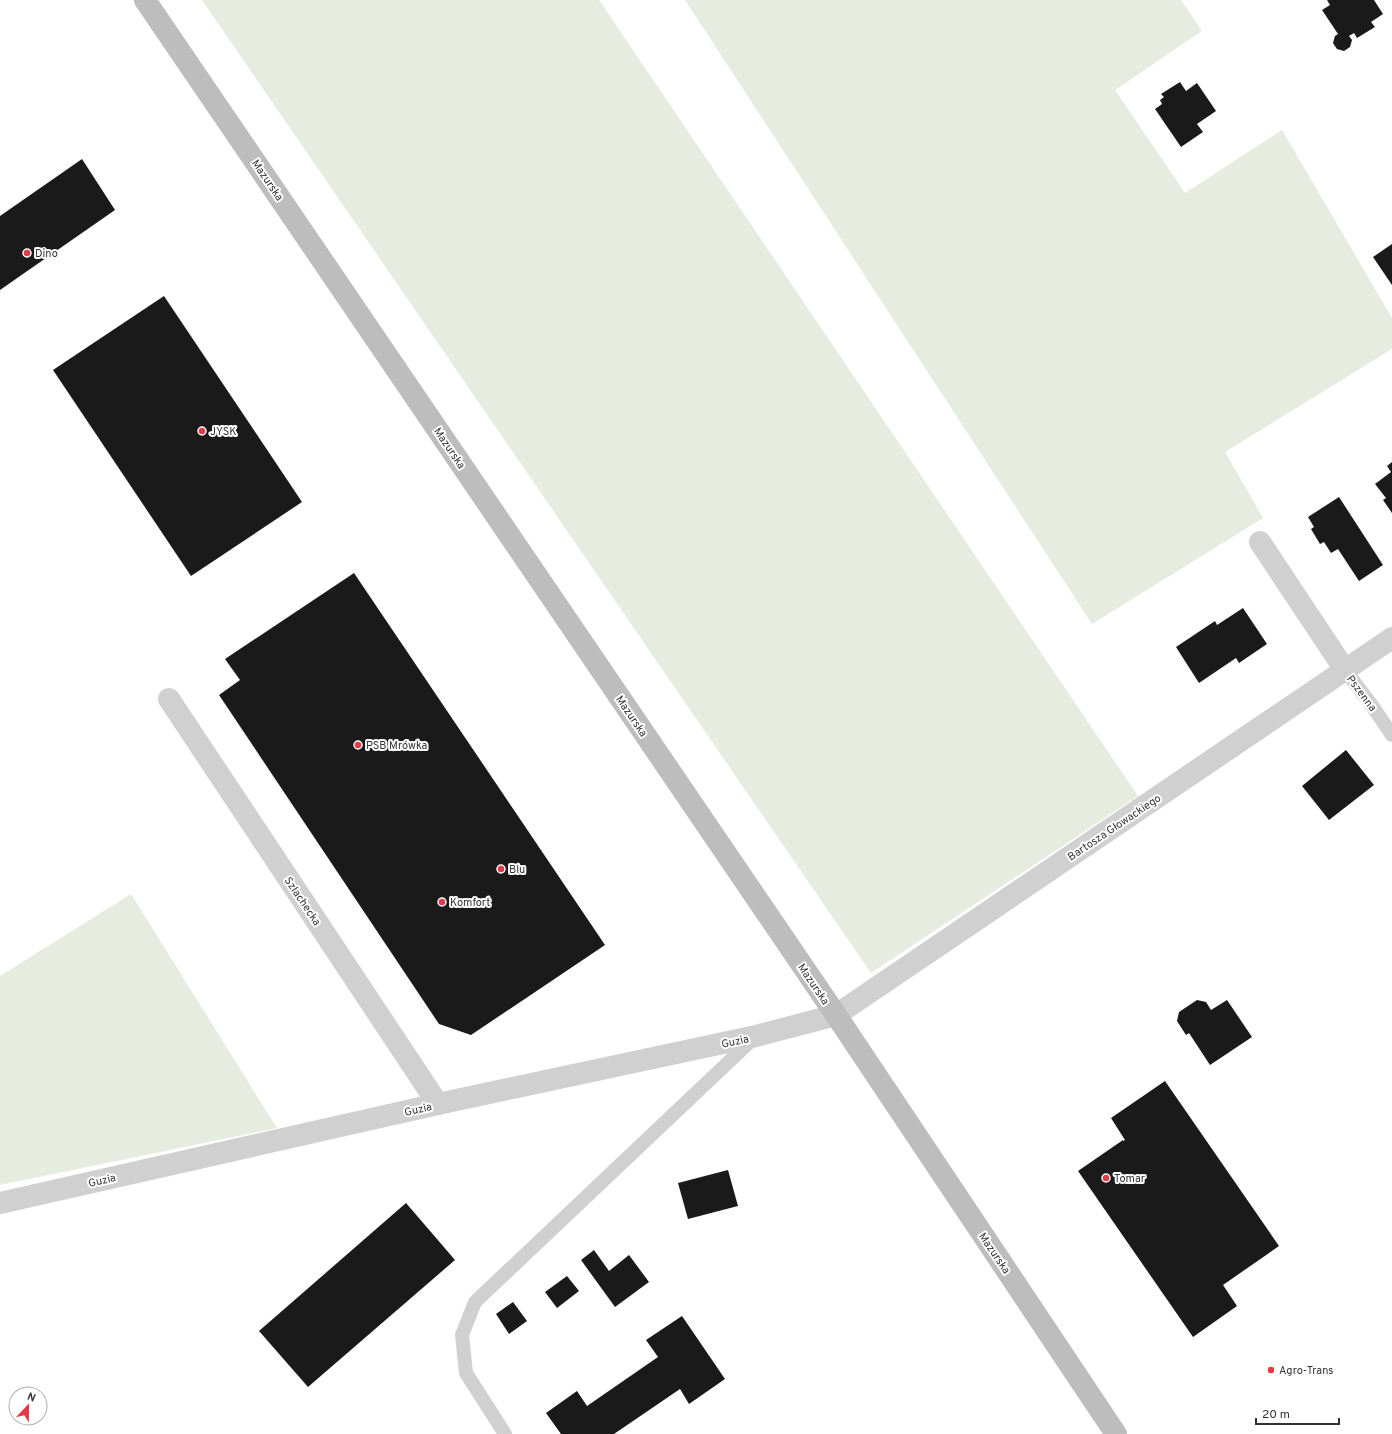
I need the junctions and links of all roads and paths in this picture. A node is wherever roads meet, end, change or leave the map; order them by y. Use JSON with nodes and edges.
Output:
{"nodes":[{"id":1,"x":145,"y":0,"type":"edge"},
{"id":2,"x":1260,"y":542,"type":"dead end"},
{"id":3,"x":1392,"y":638,"type":"edge"},
{"id":4,"x":1345,"y":670,"type":"junction"},
{"id":5,"x":169,"y":698,"type":"dead end"},
{"id":6,"x":1392,"y":735,"type":"edge"},
{"id":7,"x":836,"y":1015,"type":"junction"},
{"id":8,"x":756,"y":1036,"type":"junction"},
{"id":9,"x":438,"y":1104,"type":"junction"},
{"id":10,"x":0,"y":1203,"type":"edge"},
{"id":11,"x":505,"y":1434,"type":"edge"},
{"id":12,"x":1116,"y":1434,"type":"edge"}],
"edges":[{"from":1,"to":7,"type":"main road","name":"Mazurska"},
{"from":2,"to":4,"type":"street"},
{"from":3,"to":4,"type":"street","name":"Bartosza Głowackiego"},
{"from":4,"to":6,"type":"lane","name":"Pszenna"},
{"from":4,"to":7,"type":"street","name":"Bartosza Głowackiego"},
{"from":5,"to":9,"type":"street","name":"Szlachecka"},
{"from":7,"to":8,"type":"street","name":"Guzia"},
{"from":7,"to":12,"type":"main road","name":"Mazurska"},
{"from":8,"to":9,"type":"street","name":"Guzia"},
{"from":8,"to":11,"type":"lane"},
{"from":9,"to":10,"type":"street","name":"Guzia"}]}
